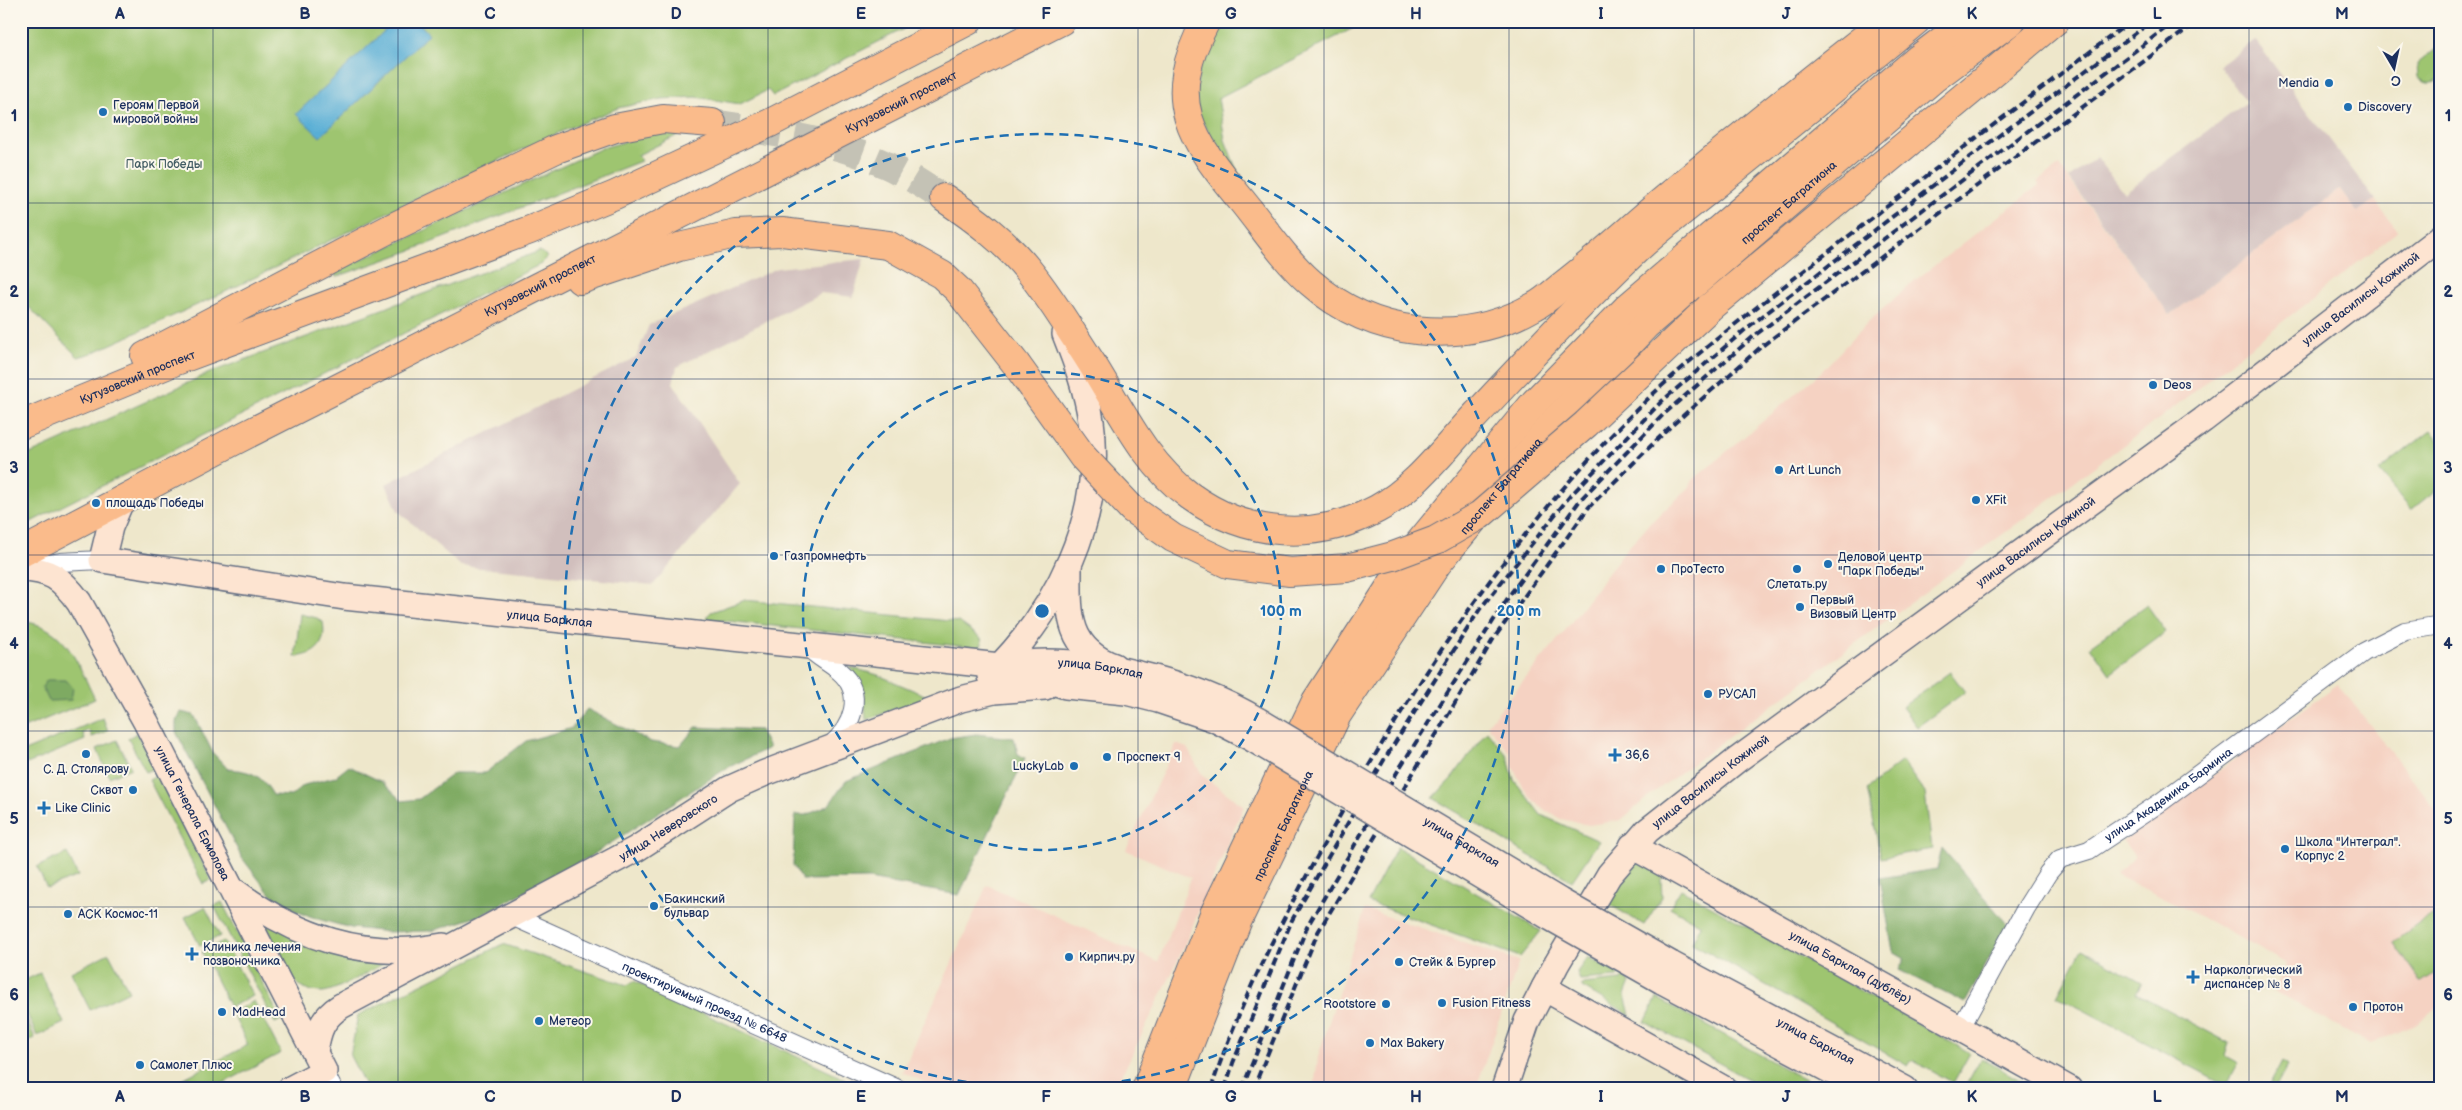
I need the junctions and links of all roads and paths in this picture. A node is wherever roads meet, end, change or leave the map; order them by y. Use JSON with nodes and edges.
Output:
{"nodes":[{"id":1,"x":968,"y":21,"type":"edge"},
{"id":2,"x":1060,"y":21,"type":"edge"},
{"id":3,"x":1206,"y":21,"type":"edge"},
{"id":4,"x":1886,"y":21,"type":"edge"},
{"id":5,"x":1916,"y":21,"type":"edge"},
{"id":6,"x":1967,"y":21,"type":"edge"},
{"id":7,"x":2011,"y":21,"type":"edge"},
{"id":8,"x":2054,"y":21,"type":"edge"},
{"id":9,"x":712,"y":123,"type":"tunnel mouth"},
{"id":10,"x":944,"y":198,"type":"tunnel mouth"},
{"id":11,"x":2441,"y":237,"type":"edge"},
{"id":12,"x":1055,"y":308,"type":"junction"},
{"id":13,"x":453,"y":330,"type":"junction"},
{"id":14,"x":21,"y":423,"type":"edge"},
{"id":15,"x":122,"y":499,"type":"junction"},
{"id":16,"x":21,"y":553,"type":"edge"},
{"id":17,"x":102,"y":560,"type":"junction"},
{"id":18,"x":1069,"y":565,"type":"junction"},
{"id":19,"x":21,"y":569,"type":"edge"},
{"id":20,"x":2441,"y":625,"type":"edge"},
{"id":21,"x":808,"y":647,"type":"junction"},
{"id":22,"x":1000,"y":666,"type":"junction"},
{"id":23,"x":1140,"y":675,"type":"junction"},
{"id":24,"x":1066,"y":686,"type":"junction"},
{"id":25,"x":961,"y":699,"type":"junction"},
{"id":26,"x":1255,"y":730,"type":"junction"},
{"id":27,"x":826,"y":749,"type":"junction"},
{"id":28,"x":1632,"y":846,"type":"junction"},
{"id":29,"x":231,"y":888,"type":"junction"},
{"id":30,"x":512,"y":916,"type":"junction"},
{"id":31,"x":467,"y":938,"type":"junction"},
{"id":32,"x":1667,"y":973,"type":"junction"},
{"id":33,"x":1544,"y":988,"type":"junction"},
{"id":34,"x":1960,"y":1029,"type":"junction"},
{"id":35,"x":324,"y":1071,"type":"edge"},
{"id":36,"x":290,"y":1089,"type":"edge"},
{"id":37,"x":898,"y":1089,"type":"edge"},
{"id":38,"x":1146,"y":1089,"type":"edge"},
{"id":39,"x":1172,"y":1089,"type":"edge"},
{"id":40,"x":1504,"y":1089,"type":"edge"},
{"id":41,"x":1724,"y":1089,"type":"edge"},
{"id":42,"x":1865,"y":1089,"type":"edge"},
{"id":43,"x":1905,"y":1089,"type":"edge"},
{"id":44,"x":2069,"y":1089,"type":"edge"}],
"edges":[{"from":1,"to":14,"type":"main road","name":"Кутузовский проспект"},
{"from":2,"to":13,"type":"main road","name":"Кутузовский проспект"},
{"from":3,"to":4,"type":"main road"},
{"from":5,"to":12,"type":"main road"},
{"from":6,"to":38,"type":"main road","name":"проспект Багратиона"},
{"from":7,"to":39,"type":"main road","name":"проспект Багратиона"},
{"from":8,"to":13,"type":"main road","bridge":true},
{"from":9,"to":14,"type":"main road"},
{"from":10,"to":12,"type":"main road"},
{"from":11,"to":28,"type":"street","name":"улица Василисы Кожиной"},
{"from":12,"to":18,"type":"street"},
{"from":13,"to":15,"type":"main road","name":"Кутузовский проспект"},
{"from":15,"to":16,"type":"main road","name":"Кутузовский проспект"},
{"from":15,"to":17,"type":"street"},
{"from":17,"to":19,"type":"street"},
{"from":17,"to":21,"type":"street","name":"улица Барклая"},
{"from":18,"to":22,"type":"street"},
{"from":18,"to":23,"type":"street"},
{"from":19,"to":29,"type":"street","name":"улица Генерала Ермолова"},
{"from":20,"to":34,"type":"street","name":"улица Академика Бармина"},
{"from":21,"to":22,"type":"street","name":"улица Барклая"},
{"from":21,"to":27,"type":"street"},
{"from":22,"to":23,"type":"street","name":"улица Барклая"},
{"from":22,"to":24,"type":"street","name":"улица Барклая"},
{"from":22,"to":25,"type":"street"},
{"from":23,"to":26,"type":"street","name":"улица Барклая"},
{"from":24,"to":25,"type":"street","name":"улица Неверовского"},
{"from":24,"to":26,"type":"street","name":"улица Барклая"},
{"from":25,"to":27,"type":"street","name":"улица Неверовского"},
{"from":26,"to":32,"type":"street","name":"улица Барклая","bridge":true},
{"from":27,"to":30,"type":"street","name":"улица Неверовского"},
{"from":28,"to":33,"type":"street","name":"улица Василисы Кожиной"},
{"from":28,"to":34,"type":"street","name":"улица Барклая (дублёр)"},
{"from":29,"to":31,"type":"street"},
{"from":29,"to":35,"type":"street","name":"улица Генерала Ермолова"},
{"from":30,"to":31,"type":"street","name":"улица Неверовского"},
{"from":30,"to":37,"type":"street","name":"проектируемый проезд № 6648"},
{"from":31,"to":35,"type":"street","name":"улица Неверовского"},
{"from":32,"to":42,"type":"street","name":"улица Барклая"},
{"from":32,"to":43,"type":"street","name":"улица Барклая"},
{"from":33,"to":40,"type":"street","name":"улица Василисы Кожиной"},
{"from":33,"to":41,"type":"street"},
{"from":34,"to":44,"type":"street","name":"улица Барклая (дублёр)"},
{"from":35,"to":36,"type":"street"}]}
